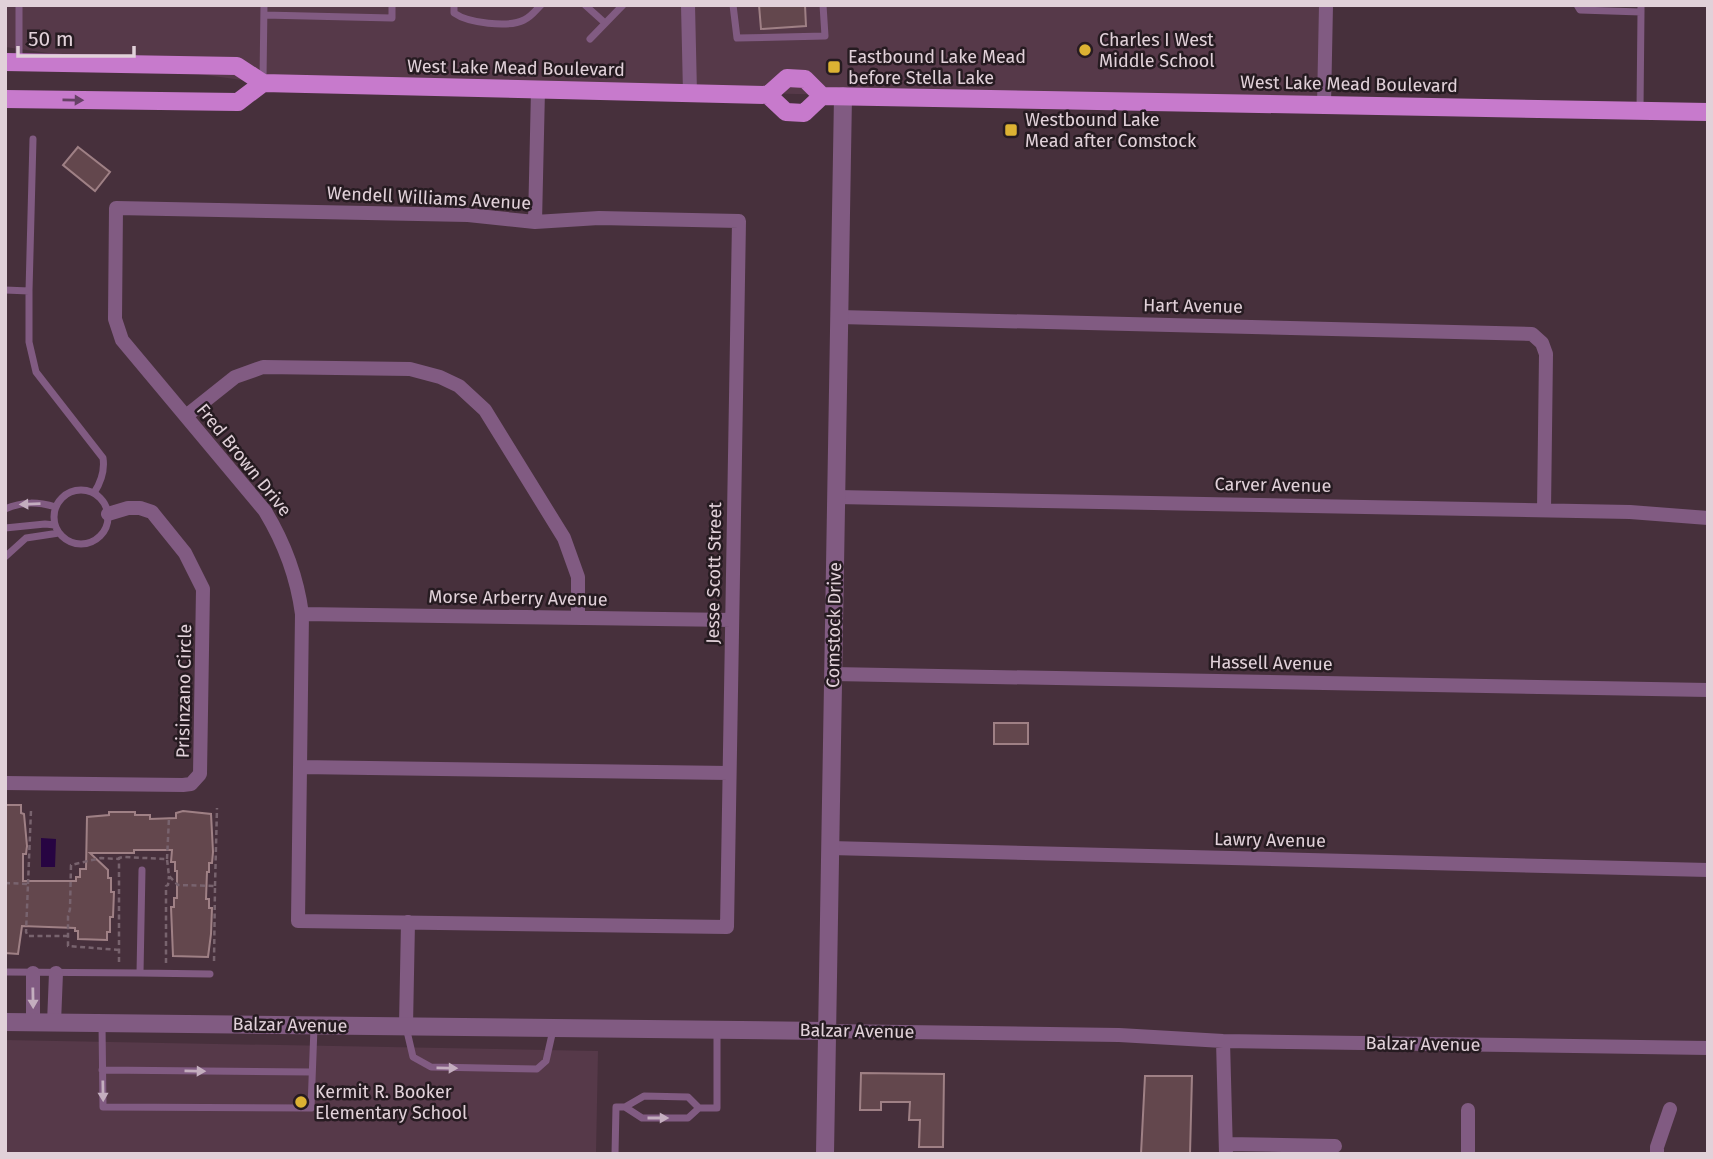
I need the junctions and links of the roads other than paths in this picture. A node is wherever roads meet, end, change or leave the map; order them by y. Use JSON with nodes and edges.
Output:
{"nodes":[{"id":1,"x":19,"y":5,"type":"edge"},
{"id":2,"x":264,"y":5,"type":"edge"},
{"id":3,"x":392,"y":5,"type":"edge"},
{"id":4,"x":453,"y":5,"type":"edge"},
{"id":5,"x":541,"y":5,"type":"edge"},
{"id":6,"x":585,"y":5,"type":"edge"},
{"id":7,"x":688,"y":5,"type":"edge"},
{"id":8,"x":733,"y":5,"type":"edge"},
{"id":9,"x":824,"y":5,"type":"edge"},
{"id":10,"x":1326,"y":5,"type":"edge"},
{"id":11,"x":1577,"y":5,"type":"edge"},
{"id":12,"x":618,"y":7,"type":"edge"},
{"id":13,"x":1641,"y":9,"type":"edge"},
{"id":14,"x":264,"y":15,"type":"junction"},
{"id":15,"x":606,"y":23,"type":"junction"},
{"id":16,"x":590,"y":39,"type":"dead end"},
{"id":17,"x":12,"y":62,"type":"edge"},
{"id":18,"x":263,"y":83,"type":"junction"},
{"id":19,"x":538,"y":90,"type":"junction"},
{"id":20,"x":690,"y":93,"type":"junction"},
{"id":21,"x":768,"y":95,"type":"junction"},
{"id":22,"x":822,"y":96,"type":"junction"},
{"id":23,"x":843,"y":96,"type":"junction"},
{"id":24,"x":5,"y":99,"type":"edge"},
{"id":25,"x":1324,"y":105,"type":"junction"},
{"id":26,"x":1640,"y":111,"type":"junction"},
{"id":27,"x":1708,"y":112,"type":"edge"},
{"id":28,"x":33,"y":139,"type":"dead end"},
{"id":29,"x":116,"y":208,"type":"joint"},
{"id":30,"x":739,"y":221,"type":"joint"},
{"id":31,"x":535,"y":222,"type":"junction"},
{"id":32,"x":5,"y":290,"type":"edge"},
{"id":33,"x":29,"y":290,"type":"junction"},
{"id":34,"x":839,"y":317,"type":"junction"},
{"id":35,"x":186,"y":416,"type":"junction"},
{"id":36,"x":94,"y":493,"type":"junction"},
{"id":37,"x":836,"y":497,"type":"junction"},
{"id":38,"x":56,"y":507,"type":"junction"},
{"id":39,"x":5,"y":509,"type":"edge"},
{"id":40,"x":1544,"y":510,"type":"junction"},
{"id":41,"x":108,"y":514,"type":"junction"},
{"id":42,"x":1708,"y":518,"type":"edge"},
{"id":43,"x":5,"y":528,"type":"edge"},
{"id":44,"x":57,"y":528,"type":"junction"},
{"id":45,"x":5,"y":557,"type":"edge"},
{"id":46,"x":302,"y":614,"type":"junction"},
{"id":47,"x":578,"y":618,"type":"junction"},
{"id":48,"x":732,"y":620,"type":"junction"},
{"id":49,"x":833,"y":674,"type":"junction"},
{"id":50,"x":1708,"y":690,"type":"edge"},
{"id":51,"x":300,"y":767,"type":"junction"},
{"id":52,"x":729,"y":773,"type":"junction"},
{"id":53,"x":5,"y":783,"type":"edge"},
{"id":54,"x":830,"y":848,"type":"junction"},
{"id":55,"x":142,"y":870,"type":"dead end"},
{"id":56,"x":1708,"y":870,"type":"edge"},
{"id":57,"x":408,"y":922,"type":"junction"},
{"id":58,"x":5,"y":972,"type":"edge"},
{"id":59,"x":33,"y":973,"type":"junction"},
{"id":60,"x":56,"y":973,"type":"junction"},
{"id":61,"x":140,"y":973,"type":"junction"},
{"id":62,"x":210,"y":974,"type":"dead end"},
{"id":63,"x":5,"y":1022,"type":"edge"},
{"id":64,"x":33,"y":1023,"type":"junction"},
{"id":65,"x":54,"y":1023,"type":"junction"},
{"id":66,"x":102,"y":1023,"type":"junction"},
{"id":67,"x":314,"y":1025,"type":"junction"},
{"id":68,"x":406,"y":1026,"type":"junction"},
{"id":69,"x":554,"y":1028,"type":"junction"},
{"id":70,"x":717,"y":1030,"type":"junction"},
{"id":71,"x":827,"y":1031,"type":"junction"},
{"id":72,"x":1223,"y":1041,"type":"junction"},
{"id":73,"x":1708,"y":1048,"type":"edge"},
{"id":74,"x":102,"y":1070,"type":"junction"},
{"id":75,"x":312,"y":1072,"type":"junction"},
{"id":76,"x":625,"y":1107,"type":"junction"},
{"id":77,"x":699,"y":1108,"type":"junction"},
{"id":78,"x":1670,"y":1109,"type":"dead end"},
{"id":79,"x":1468,"y":1110,"type":"dead end"},
{"id":80,"x":1335,"y":1146,"type":"dead end"},
{"id":81,"x":1226,"y":1149,"type":"edge"},
{"id":82,"x":615,"y":1154,"type":"edge"},
{"id":83,"x":825,"y":1154,"type":"edge"},
{"id":84,"x":1468,"y":1154,"type":"edge"},
{"id":85,"x":1657,"y":1154,"type":"edge"}],
"edges":[{"from":1,"to":17,"type":"lane"},
{"from":2,"to":14,"type":"lane"},
{"from":3,"to":14,"type":"lane"},
{"from":4,"to":5,"type":"lane"},
{"from":6,"to":15,"type":"lane"},
{"from":7,"to":20,"type":"street"},
{"from":8,"to":9,"type":"lane"},
{"from":10,"to":25,"type":"street"},
{"from":11,"to":13,"type":"lane"},
{"from":12,"to":15,"type":"lane"},
{"from":13,"to":26,"type":"lane"},
{"from":14,"to":18,"type":"lane"},
{"from":15,"to":16,"type":"lane"},
{"from":17,"to":18,"type":"main road","name":"West Lake Mead Boulevard"},
{"from":18,"to":19,"type":"main road","name":"West Lake Mead Boulevard"},
{"from":24,"to":18,"type":"main road","one_way":true},
{"from":19,"to":20,"type":"main road","name":"West Lake Mead Boulevard"},
{"from":19,"to":31,"type":"street"},
{"from":20,"to":21,"type":"main road","name":"West Lake Mead Boulevard"},
{"from":21,"to":22,"type":"main road"},
{"from":21,"to":22,"type":"main road"},
{"from":22,"to":23,"type":"main road","name":"West Lake Mead Boulevard"},
{"from":23,"to":25,"type":"main road","name":"West Lake Mead Boulevard"},
{"from":23,"to":34,"type":"street","name":"Comstock Drive"},
{"from":25,"to":26,"type":"main road","name":"West Lake Mead Boulevard"},
{"from":26,"to":27,"type":"main road","name":"West Lake Mead Boulevard"},
{"from":28,"to":33,"type":"lane"},
{"from":29,"to":31,"type":"street","name":"Wendell Williams Avenue"},
{"from":29,"to":35,"type":"street","name":"Fred Brown Drive"},
{"from":30,"to":31,"type":"street","name":"Wendell Williams Avenue"},
{"from":30,"to":48,"type":"street","name":"Jesse Scott Street"},
{"from":32,"to":33,"type":"lane"},
{"from":33,"to":36,"type":"lane"},
{"from":34,"to":37,"type":"street","name":"Comstock Drive"},
{"from":34,"to":40,"type":"street","name":"Hart Avenue"},
{"from":35,"to":46,"type":"street","name":"Fred Brown Drive"},
{"from":35,"to":47,"type":"street"},
{"from":36,"to":38,"type":"lane"},
{"from":36,"to":41,"type":"lane"},
{"from":37,"to":40,"type":"street","name":"Carver Avenue"},
{"from":37,"to":49,"type":"street","name":"Comstock Drive"},
{"from":38,"to":39,"type":"lane","one_way":true},
{"from":38,"to":44,"type":"lane"},
{"from":40,"to":42,"type":"street","name":"Carver Avenue"},
{"from":41,"to":44,"type":"lane"},
{"from":41,"to":53,"type":"street","name":"Prisinzano Circle"},
{"from":43,"to":44,"type":"lane"},
{"from":44,"to":45,"type":"lane"},
{"from":46,"to":47,"type":"street","name":"Morse Arberry Avenue"},
{"from":46,"to":51,"type":"street","name":"Fred Brown Drive"},
{"from":47,"to":48,"type":"street","name":"Morse Arberry Avenue"},
{"from":48,"to":52,"type":"street","name":"Jesse Scott Street"},
{"from":49,"to":50,"type":"street","name":"Hassell Avenue"},
{"from":49,"to":54,"type":"street","name":"Comstock Drive"},
{"from":51,"to":52,"type":"street"},
{"from":51,"to":57,"type":"street","name":"Fred Brown Drive"},
{"from":52,"to":57,"type":"street","name":"Jesse Scott Street"},
{"from":54,"to":56,"type":"street","name":"Lawry Avenue"},
{"from":54,"to":71,"type":"street","name":"Comstock Drive"},
{"from":55,"to":61,"type":"lane"},
{"from":57,"to":68,"type":"street"},
{"from":58,"to":59,"type":"lane"},
{"from":59,"to":60,"type":"lane"},
{"from":59,"to":64,"type":"street","one_way":true},
{"from":60,"to":61,"type":"lane"},
{"from":60,"to":65,"type":"street"},
{"from":61,"to":62,"type":"lane"},
{"from":63,"to":64,"type":"street","name":"Balzar Avenue"},
{"from":64,"to":65,"type":"street","name":"Balzar Avenue"},
{"from":65,"to":66,"type":"street","name":"Balzar Avenue"},
{"from":66,"to":67,"type":"street","name":"Balzar Avenue"},
{"from":66,"to":74,"type":"lane"},
{"from":67,"to":68,"type":"street","name":"Balzar Avenue"},
{"from":67,"to":75,"type":"lane"},
{"from":68,"to":69,"type":"street","name":"Balzar Avenue"},
{"from":68,"to":69,"type":"lane","one_way":true},
{"from":69,"to":70,"type":"street","name":"Balzar Avenue"},
{"from":70,"to":71,"type":"street","name":"Balzar Avenue"},
{"from":70,"to":77,"type":"lane"},
{"from":71,"to":72,"type":"street","name":"Balzar Avenue"},
{"from":71,"to":83,"type":"street","name":"Comstock Drive"},
{"from":72,"to":73,"type":"street","name":"Balzar Avenue"},
{"from":72,"to":81,"type":"street"},
{"from":74,"to":75,"type":"lane","one_way":true},
{"from":74,"to":75,"type":"lane","one_way":true},
{"from":76,"to":77,"type":"lane","one_way":true},
{"from":76,"to":77,"type":"lane"},
{"from":76,"to":82,"type":"lane"},
{"from":78,"to":85,"type":"street"},
{"from":79,"to":84,"type":"street"},
{"from":80,"to":81,"type":"street"}]}
